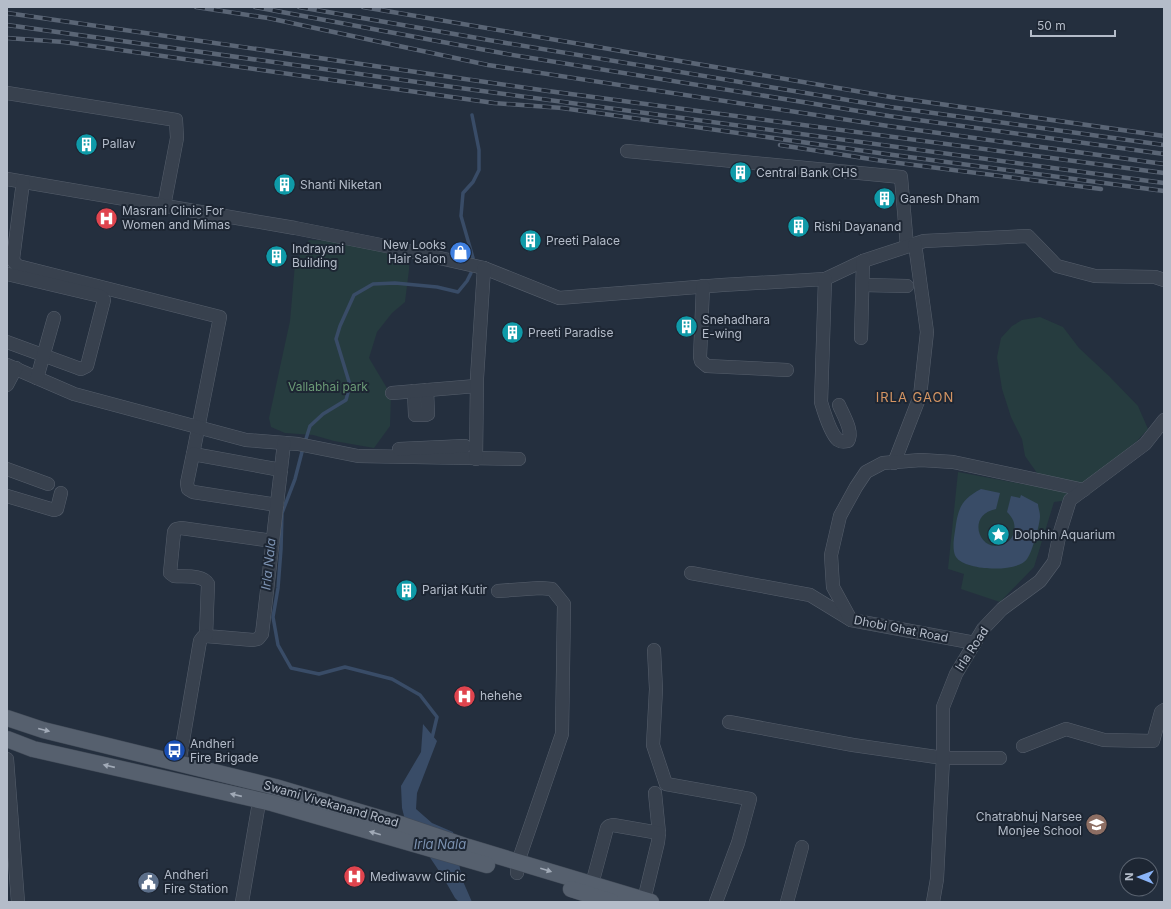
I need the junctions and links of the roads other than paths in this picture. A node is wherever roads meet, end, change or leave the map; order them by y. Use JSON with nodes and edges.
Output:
{"nodes":[{"id":1,"x":7,"y":93,"type":"edge"},
{"id":2,"x":626,"y":150,"type":"dead end"},
{"id":3,"x":7,"y":179,"type":"edge"},
{"id":4,"x":23,"y":182,"type":"junction"},
{"id":5,"x":164,"y":206,"type":"junction"},
{"id":6,"x":911,"y":245,"type":"junction"},
{"id":7,"x":863,"y":261,"type":"junction"},
{"id":8,"x":484,"y":268,"type":"junction"},
{"id":9,"x":7,"y":274,"type":"edge"},
{"id":10,"x":29,"y":274,"type":"junction"},
{"id":11,"x":825,"y":279,"type":"junction"},
{"id":12,"x":1164,"y":280,"type":"edge"},
{"id":13,"x":66,"y":283,"type":"junction"},
{"id":14,"x":863,"y":285,"type":"junction"},
{"id":15,"x":703,"y":286,"type":"junction"},
{"id":16,"x":907,"y":286,"type":"dead end"},
{"id":17,"x":54,"y":318,"type":"dead end"},
{"id":18,"x":861,"y":338,"type":"dead end"},
{"id":19,"x":7,"y":342,"type":"edge"},
{"id":20,"x":44,"y":356,"type":"junction"},
{"id":21,"x":11,"y":367,"type":"edge"},
{"id":22,"x":787,"y":370,"type":"dead end"},
{"id":23,"x":37,"y":378,"type":"junction"},
{"id":24,"x":7,"y":385,"type":"edge"},
{"id":25,"x":476,"y":386,"type":"junction"},
{"id":26,"x":428,"y":390,"type":"junction"},
{"id":27,"x":414,"y":392,"type":"junction"},
{"id":28,"x":392,"y":393,"type":"dead end"},
{"id":29,"x":839,"y":405,"type":"dead end"},
{"id":30,"x":1164,"y":420,"type":"edge"},
{"id":31,"x":199,"y":427,"type":"junction"},
{"id":32,"x":291,"y":444,"type":"junction"},
{"id":33,"x":193,"y":454,"type":"junction"},
{"id":34,"x":476,"y":459,"type":"junction"},
{"id":35,"x":519,"y":459,"type":"dead end"},
{"id":36,"x":894,"y":462,"type":"junction"},
{"id":37,"x":7,"y":469,"type":"edge"},
{"id":38,"x":281,"y":470,"type":"junction"},
{"id":39,"x":48,"y":484,"type":"dead end"},
{"id":40,"x":1084,"y":490,"type":"junction"},
{"id":41,"x":61,"y":493,"type":"dead end"},
{"id":42,"x":7,"y":496,"type":"edge"},
{"id":43,"x":277,"y":505,"type":"junction"},
{"id":44,"x":273,"y":541,"type":"junction"},
{"id":45,"x":691,"y":572,"type":"dead end"},
{"id":46,"x":498,"y":591,"type":"dead end"},
{"id":47,"x":851,"y":620,"type":"junction"},
{"id":48,"x":206,"y":636,"type":"junction"},
{"id":49,"x":975,"y":643,"type":"junction"},
{"id":50,"x":654,"y":650,"type":"dead end"},
{"id":51,"x":1164,"y":710,"type":"edge"},
{"id":52,"x":7,"y":718,"type":"edge"},
{"id":53,"x":729,"y":722,"type":"dead end"},
{"id":54,"x":7,"y":739,"type":"edge"},
{"id":55,"x":1023,"y":746,"type":"dead end"},
{"id":56,"x":943,"y":758,"type":"junction"},
{"id":57,"x":1000,"y":758,"type":"dead end"},
{"id":58,"x":7,"y":759,"type":"edge"},
{"id":59,"x":179,"y":764,"type":"junction"},
{"id":60,"x":262,"y":784,"type":"junction"},
{"id":61,"x":8,"y":791,"type":"edge"},
{"id":62,"x":655,"y":793,"type":"dead end"},
{"id":63,"x":260,"y":800,"type":"junction"},
{"id":64,"x":10,"y":830,"type":"edge"},
{"id":65,"x":658,"y":833,"type":"junction"},
{"id":66,"x":802,"y":847,"type":"dead end"},
{"id":67,"x":469,"y":853,"type":"junction"},
{"id":68,"x":11,"y":866,"type":"edge"},
{"id":69,"x":517,"y":868,"type":"junction"},
{"id":70,"x":592,"y":884,"type":"junction"},
{"id":71,"x":648,"y":901,"type":"edge"},
{"id":72,"x":18,"y":902,"type":"edge"},
{"id":73,"x":242,"y":902,"type":"edge"},
{"id":74,"x":612,"y":902,"type":"edge"},
{"id":75,"x":716,"y":902,"type":"edge"},
{"id":76,"x":787,"y":902,"type":"edge"},
{"id":77,"x":933,"y":902,"type":"edge"}],
"edges":[{"from":1,"to":5,"type":"street"},
{"from":2,"to":6,"type":"street"},
{"from":3,"to":4,"type":"street"},
{"from":4,"to":5,"type":"street"},
{"from":4,"to":10,"type":"street"},
{"from":5,"to":8,"type":"street"},
{"from":6,"to":7,"type":"street"},
{"from":6,"to":12,"type":"street"},
{"from":6,"to":36,"type":"street"},
{"from":7,"to":11,"type":"street"},
{"from":7,"to":14,"type":"street"},
{"from":8,"to":15,"type":"street"},
{"from":8,"to":25,"type":"street"},
{"from":9,"to":10,"type":"street"},
{"from":10,"to":13,"type":"street"},
{"from":11,"to":15,"type":"street"},
{"from":11,"to":29,"type":"street"},
{"from":13,"to":20,"type":"street"},
{"from":13,"to":31,"type":"street"},
{"from":14,"to":16,"type":"street"},
{"from":14,"to":18,"type":"street"},
{"from":15,"to":22,"type":"street"},
{"from":17,"to":20,"type":"street"},
{"from":19,"to":20,"type":"street"},
{"from":20,"to":23,"type":"street"},
{"from":21,"to":23,"type":"street"},
{"from":21,"to":24,"type":"street"},
{"from":23,"to":31,"type":"street"},
{"from":25,"to":26,"type":"street"},
{"from":25,"to":34,"type":"street"},
{"from":26,"to":27,"type":"street"},
{"from":26,"to":27,"type":"street"},
{"from":27,"to":28,"type":"street"},
{"from":30,"to":40,"type":"street","name":"Irla Road"},
{"from":31,"to":32,"type":"street"},
{"from":31,"to":33,"type":"street"},
{"from":32,"to":34,"type":"street"},
{"from":32,"to":38,"type":"street"},
{"from":33,"to":38,"type":"street"},
{"from":33,"to":43,"type":"street"},
{"from":34,"to":35,"type":"street"},
{"from":36,"to":40,"type":"street"},
{"from":36,"to":47,"type":"street"},
{"from":37,"to":39,"type":"street"},
{"from":38,"to":43,"type":"street"},
{"from":40,"to":49,"type":"street","name":"Irla Road"},
{"from":41,"to":42,"type":"street"},
{"from":43,"to":44,"type":"street"},
{"from":44,"to":48,"type":"street"},
{"from":44,"to":48,"type":"street"},
{"from":45,"to":47,"type":"street","name":"Dhobi Ghat Road"},
{"from":46,"to":69,"type":"street"},
{"from":47,"to":49,"type":"street","name":"Dhobi Ghat Road"},
{"from":48,"to":59,"type":"street"},
{"from":49,"to":56,"type":"street","name":"Irla Road"},
{"from":50,"to":75,"type":"street"},
{"from":51,"to":55,"type":"street"},
{"from":52,"to":59,"type":"main road","name":"Swami Vivekanand Road","one_way":true},
{"from":53,"to":56,"type":"street"},
{"from":63,"to":54,"type":"main road","name":"Swami Vivekanand Road","one_way":true},
{"from":56,"to":57,"type":"street"},
{"from":56,"to":77,"type":"street","name":"Irla Road"},
{"from":58,"to":61,"type":"street"},
{"from":59,"to":60,"type":"main road","name":"Swami Vivekanand Road"},
{"from":60,"to":63,"type":"street"},
{"from":60,"to":67,"type":"main road","name":"Swami Vivekanand Road"},
{"from":61,"to":64,"type":"street"},
{"from":62,"to":65,"type":"street"},
{"from":67,"to":63,"type":"main road","name":"Swami Vivekanand Road","one_way":true},
{"from":63,"to":73,"type":"street"},
{"from":64,"to":68,"type":"street"},
{"from":65,"to":70,"type":"street"},
{"from":65,"to":71,"type":"street"},
{"from":66,"to":76,"type":"street"},
{"from":67,"to":69,"type":"main road","name":"Swami Vivekanand Road"},
{"from":68,"to":72,"type":"street"},
{"from":69,"to":70,"type":"main road","name":"Swami Vivekanand Road","one_way":true},
{"from":69,"to":74,"type":"main road","name":"Swami Vivekanand Road"},
{"from":70,"to":71,"type":"main road","name":"Swami Vivekanand Road"}]}
